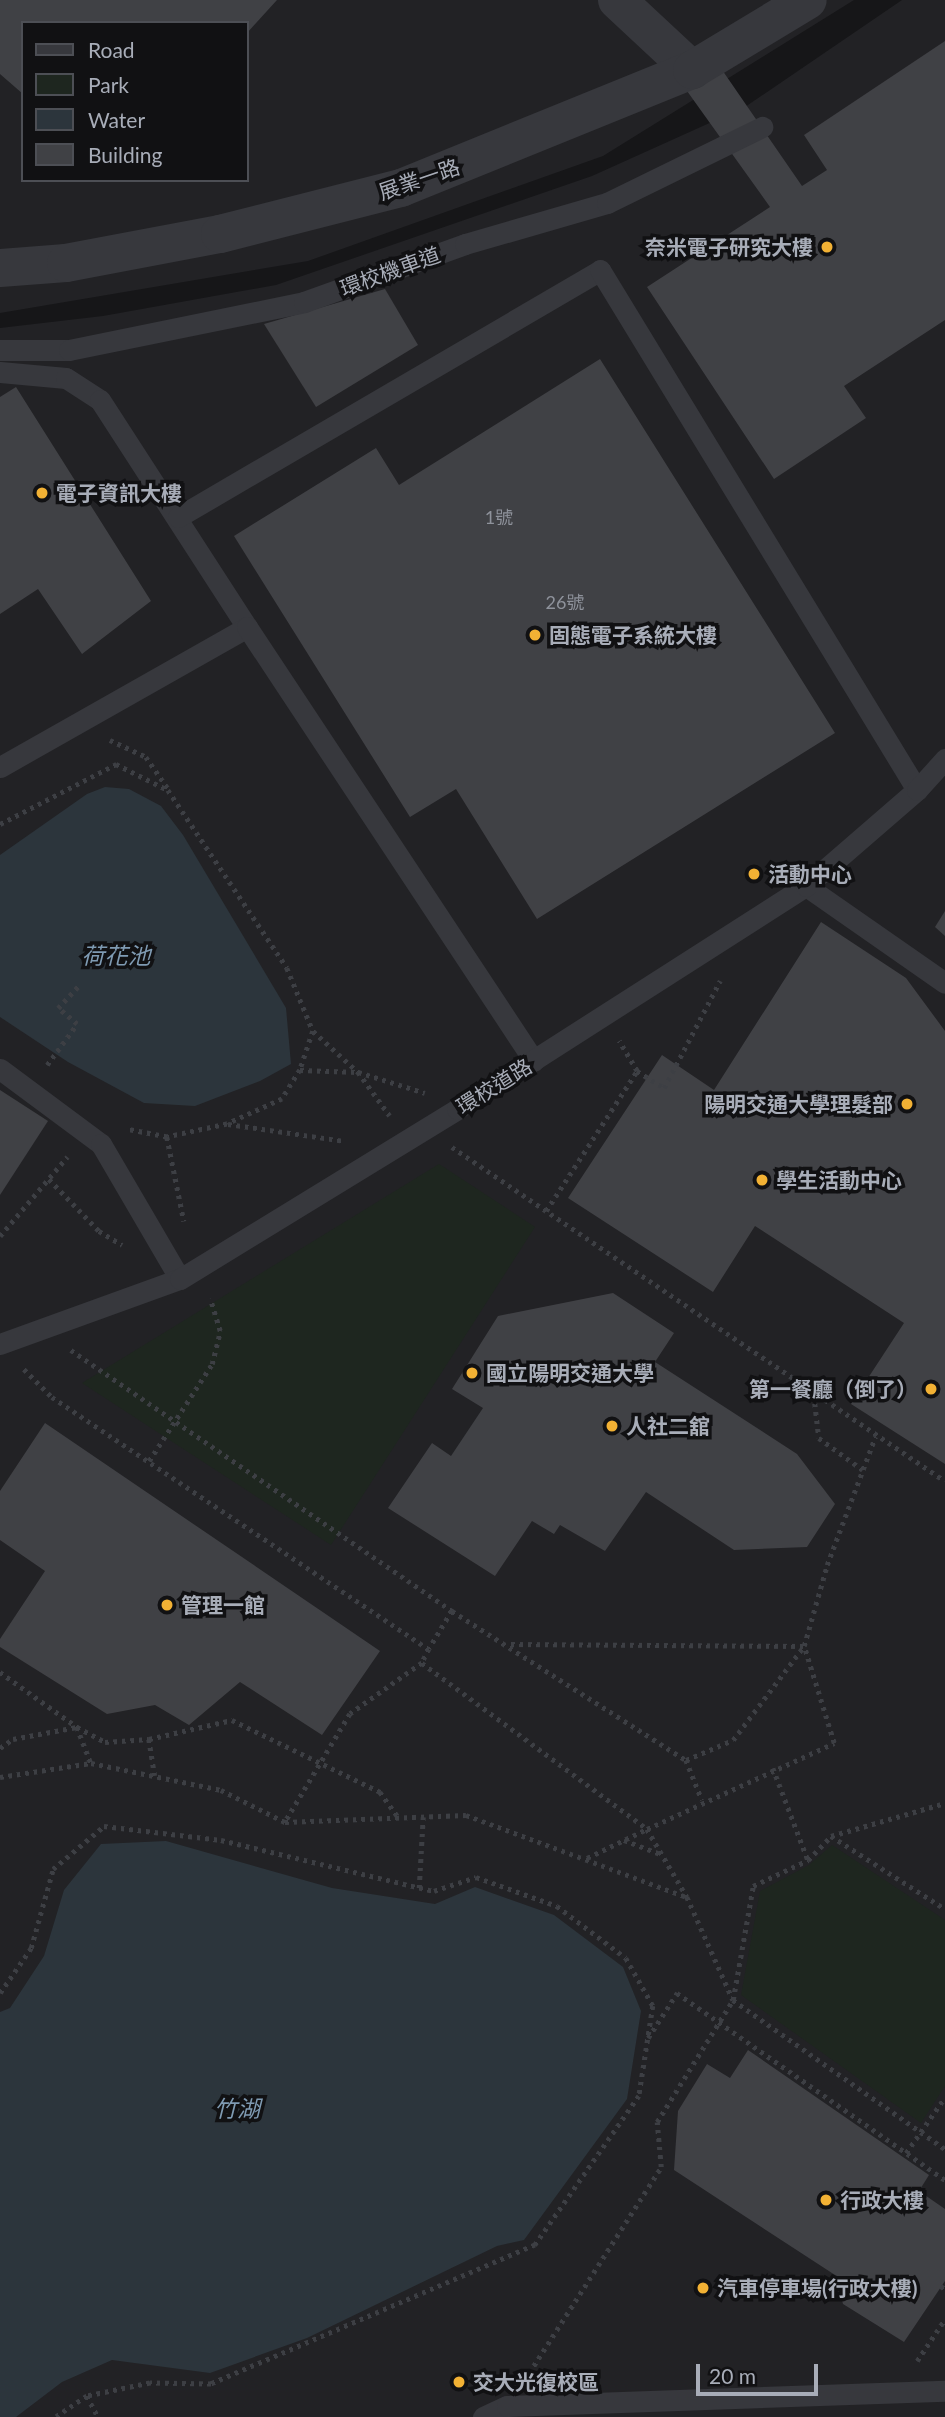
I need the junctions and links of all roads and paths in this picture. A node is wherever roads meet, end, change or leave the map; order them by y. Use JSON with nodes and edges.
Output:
{"nodes":[{"id":1,"x":617,"y":0,"type":"edge"},
{"id":2,"x":808,"y":0,"type":"edge"},
{"id":3,"x":692,"y":70,"type":"junction"},
{"id":4,"x":762,"y":127,"type":"dead end"},
{"id":5,"x":0,"y":268,"type":"edge"},
{"id":6,"x":0,"y":350,"type":"edge"},
{"id":7,"x":0,"y":372,"type":"edge"},
{"id":8,"x":178,"y":517,"type":"junction"},
{"id":9,"x":247,"y":627,"type":"junction"},
{"id":10,"x":78,"y":723,"type":"junction"},
{"id":11,"x":945,"y":759,"type":"edge"},
{"id":12,"x":0,"y":767,"type":"edge"},
{"id":13,"x":168,"y":790,"type":"junction"},
{"id":14,"x":917,"y":790,"type":"junction"},
{"id":15,"x":0,"y":824,"type":"edge"},
{"id":16,"x":806,"y":886,"type":"junction"},
{"id":17,"x":750,"y":922,"type":"junction"},
{"id":18,"x":945,"y":983,"type":"edge"},
{"id":19,"x":80,"y":984,"type":"dead end"},
{"id":20,"x":605,"y":1016,"type":"junction"},
{"id":21,"x":313,"y":1031,"type":"junction"},
{"id":22,"x":534,"y":1061,"type":"junction"},
{"id":23,"x":0,"y":1069,"type":"edge"},
{"id":24,"x":300,"y":1070,"type":"junction"},
{"id":25,"x":42,"y":1071,"type":"dead end"},
{"id":26,"x":637,"y":1071,"type":"junction"},
{"id":27,"x":358,"y":1072,"type":"junction"},
{"id":28,"x":457,"y":1109,"type":"junction"},
{"id":29,"x":227,"y":1124,"type":"junction"},
{"id":30,"x":425,"y":1128,"type":"junction"},
{"id":31,"x":88,"y":1134,"type":"junction"},
{"id":32,"x":167,"y":1137,"type":"junction"},
{"id":33,"x":400,"y":1144,"type":"junction"},
{"id":34,"x":49,"y":1179,"type":"junction"},
{"id":35,"x":546,"y":1210,"type":"junction"},
{"id":36,"x":0,"y":1236,"type":"edge"},
{"id":37,"x":187,"y":1275,"type":"junction"},
{"id":38,"x":156,"y":1288,"type":"junction"},
{"id":39,"x":50,"y":1326,"type":"junction"},
{"id":40,"x":0,"y":1344,"type":"edge"},
{"id":41,"x":18,"y":1362,"type":"dead end"},
{"id":42,"x":814,"y":1394,"type":"junction"},
{"id":43,"x":173,"y":1423,"type":"junction"},
{"id":44,"x":875,"y":1437,"type":"junction"},
{"id":45,"x":149,"y":1461,"type":"junction"},
{"id":46,"x":863,"y":1471,"type":"junction"},
{"id":47,"x":945,"y":1481,"type":"edge"},
{"id":48,"x":452,"y":1611,"type":"junction"},
{"id":49,"x":508,"y":1644,"type":"junction"},
{"id":50,"x":804,"y":1646,"type":"junction"},
{"id":51,"x":429,"y":1649,"type":"junction"},
{"id":52,"x":422,"y":1663,"type":"junction"},
{"id":53,"x":0,"y":1672,"type":"edge"},
{"id":54,"x":77,"y":1727,"type":"junction"},
{"id":55,"x":149,"y":1739,"type":"junction"},
{"id":56,"x":0,"y":1748,"type":"edge"},
{"id":57,"x":686,"y":1760,"type":"junction"},
{"id":58,"x":91,"y":1763,"type":"junction"},
{"id":59,"x":319,"y":1766,"type":"junction"},
{"id":60,"x":773,"y":1768,"type":"junction"},
{"id":61,"x":155,"y":1776,"type":"junction"},
{"id":62,"x":0,"y":1777,"type":"edge"},
{"id":63,"x":702,"y":1800,"type":"junction"},
{"id":64,"x":945,"y":1803,"type":"edge"},
{"id":65,"x":423,"y":1817,"type":"junction"},
{"id":66,"x":398,"y":1818,"type":"junction"},
{"id":67,"x":285,"y":1822,"type":"junction"},
{"id":68,"x":647,"y":1829,"type":"junction"},
{"id":69,"x":831,"y":1836,"type":"junction"},
{"id":70,"x":624,"y":1840,"type":"junction"},
{"id":71,"x":662,"y":1854,"type":"junction"},
{"id":72,"x":587,"y":1858,"type":"junction"},
{"id":73,"x":808,"y":1860,"type":"junction"},
{"id":74,"x":419,"y":1888,"type":"junction"},
{"id":75,"x":687,"y":1897,"type":"junction"},
{"id":76,"x":945,"y":1909,"type":"edge"},
{"id":77,"x":0,"y":1993,"type":"edge"},
{"id":78,"x":733,"y":2000,"type":"junction"},
{"id":79,"x":717,"y":2023,"type":"junction"},
{"id":80,"x":647,"y":2040,"type":"junction"},
{"id":81,"x":945,"y":2097,"type":"edge"},
{"id":82,"x":921,"y":2132,"type":"junction"},
{"id":83,"x":945,"y":2149,"type":"edge"},
{"id":84,"x":906,"y":2154,"type":"junction"},
{"id":85,"x":945,"y":2180,"type":"edge"},
{"id":86,"x":945,"y":2319,"type":"edge"},
{"id":87,"x":915,"y":2364,"type":"dead end"},
{"id":88,"x":945,"y":2391,"type":"edge"},
{"id":89,"x":86,"y":2396,"type":"junction"},
{"id":90,"x":507,"y":2406,"type":"junction"},
{"id":91,"x":56,"y":2417,"type":"edge"},
{"id":92,"x":98,"y":2417,"type":"edge"},
{"id":93,"x":483,"y":2417,"type":"edge"}],
"edges":[{"from":1,"to":3,"type":"street"},
{"from":2,"to":3,"type":"street","name":"展業一路"},
{"from":3,"to":5,"type":"street","name":"展業一路"},
{"from":4,"to":6,"type":"lane","name":"環校機車道"},
{"from":7,"to":8,"type":"lane"},
{"from":8,"to":9,"type":"lane"},
{"from":8,"to":14,"type":"lane"},
{"from":9,"to":10,"type":"lane"},
{"from":9,"to":22,"type":"lane"},
{"from":10,"to":12,"type":"lane"},
{"from":10,"to":13,"type":"path"},
{"from":11,"to":14,"type":"lane","name":"環校道路"},
{"from":13,"to":15,"type":"path"},
{"from":13,"to":21,"type":"path"},
{"from":14,"to":16,"type":"lane","name":"環校道路"},
{"from":16,"to":17,"type":"lane","name":"環校道路"},
{"from":16,"to":18,"type":"lane"},
{"from":17,"to":20,"type":"lane","name":"環校道路"},
{"from":17,"to":26,"type":"path"},
{"from":19,"to":25,"type":"path"},
{"from":20,"to":22,"type":"lane","name":"環校道路"},
{"from":20,"to":26,"type":"path"},
{"from":21,"to":24,"type":"path"},
{"from":21,"to":27,"type":"path"},
{"from":22,"to":28,"type":"lane","name":"環校道路"},
{"from":23,"to":31,"type":"lane"},
{"from":24,"to":27,"type":"path"},
{"from":24,"to":29,"type":"path"},
{"from":26,"to":35,"type":"path"},
{"from":27,"to":28,"type":"path"},
{"from":27,"to":33,"type":"path"},
{"from":28,"to":30,"type":"lane","name":"環校道路"},
{"from":29,"to":32,"type":"path"},
{"from":29,"to":33,"type":"path"},
{"from":30,"to":33,"type":"lane","name":"環校道路"},
{"from":30,"to":35,"type":"path"},
{"from":31,"to":32,"type":"path"},
{"from":31,"to":34,"type":"path"},
{"from":31,"to":37,"type":"lane"},
{"from":32,"to":37,"type":"path"},
{"from":33,"to":37,"type":"lane","name":"環校道路"},
{"from":34,"to":36,"type":"path"},
{"from":34,"to":38,"type":"path"},
{"from":35,"to":42,"type":"path"},
{"from":37,"to":38,"type":"lane","name":"環校道路"},
{"from":37,"to":43,"type":"path"},
{"from":38,"to":39,"type":"lane","name":"環校道路"},
{"from":39,"to":40,"type":"lane","name":"環校道路"},
{"from":39,"to":43,"type":"path"},
{"from":41,"to":45,"type":"path"},
{"from":42,"to":44,"type":"path"},
{"from":42,"to":46,"type":"path"},
{"from":43,"to":45,"type":"path"},
{"from":43,"to":48,"type":"path"},
{"from":44,"to":46,"type":"path"},
{"from":44,"to":47,"type":"path"},
{"from":45,"to":51,"type":"path"},
{"from":46,"to":50,"type":"path"},
{"from":48,"to":49,"type":"path"},
{"from":48,"to":51,"type":"path"},
{"from":49,"to":50,"type":"path"},
{"from":49,"to":57,"type":"path"},
{"from":50,"to":57,"type":"path"},
{"from":50,"to":60,"type":"path"},
{"from":51,"to":52,"type":"path"},
{"from":52,"to":59,"type":"path"},
{"from":52,"to":68,"type":"path"},
{"from":53,"to":54,"type":"path"},
{"from":54,"to":55,"type":"path"},
{"from":54,"to":56,"type":"path"},
{"from":54,"to":58,"type":"path"},
{"from":55,"to":59,"type":"path"},
{"from":55,"to":61,"type":"path"},
{"from":57,"to":63,"type":"path"},
{"from":58,"to":61,"type":"path"},
{"from":58,"to":62,"type":"path"},
{"from":59,"to":66,"type":"path"},
{"from":59,"to":67,"type":"path"},
{"from":60,"to":63,"type":"path"},
{"from":60,"to":73,"type":"path"},
{"from":61,"to":67,"type":"path"},
{"from":63,"to":68,"type":"path"},
{"from":64,"to":69,"type":"path"},
{"from":65,"to":66,"type":"path"},
{"from":65,"to":72,"type":"path"},
{"from":65,"to":74,"type":"path"},
{"from":66,"to":67,"type":"path"},
{"from":68,"to":70,"type":"path"},
{"from":68,"to":71,"type":"path"},
{"from":69,"to":73,"type":"path"},
{"from":69,"to":76,"type":"path"},
{"from":70,"to":71,"type":"path"},
{"from":70,"to":72,"type":"path"},
{"from":71,"to":75,"type":"path"},
{"from":72,"to":75,"type":"path"},
{"from":73,"to":78,"type":"path"},
{"from":74,"to":77,"type":"path"},
{"from":74,"to":80,"type":"path"},
{"from":75,"to":78,"type":"path"},
{"from":78,"to":79,"type":"path"},
{"from":78,"to":82,"type":"path"},
{"from":79,"to":80,"type":"path"},
{"from":79,"to":84,"type":"path"},
{"from":79,"to":90,"type":"path"},
{"from":80,"to":89,"type":"path"},
{"from":81,"to":82,"type":"path"},
{"from":82,"to":83,"type":"path"},
{"from":82,"to":84,"type":"path"},
{"from":84,"to":85,"type":"path"},
{"from":86,"to":87,"type":"path"},
{"from":88,"to":90,"type":"lane"},
{"from":89,"to":91,"type":"path"},
{"from":89,"to":92,"type":"path"},
{"from":90,"to":93,"type":"lane"}]}
